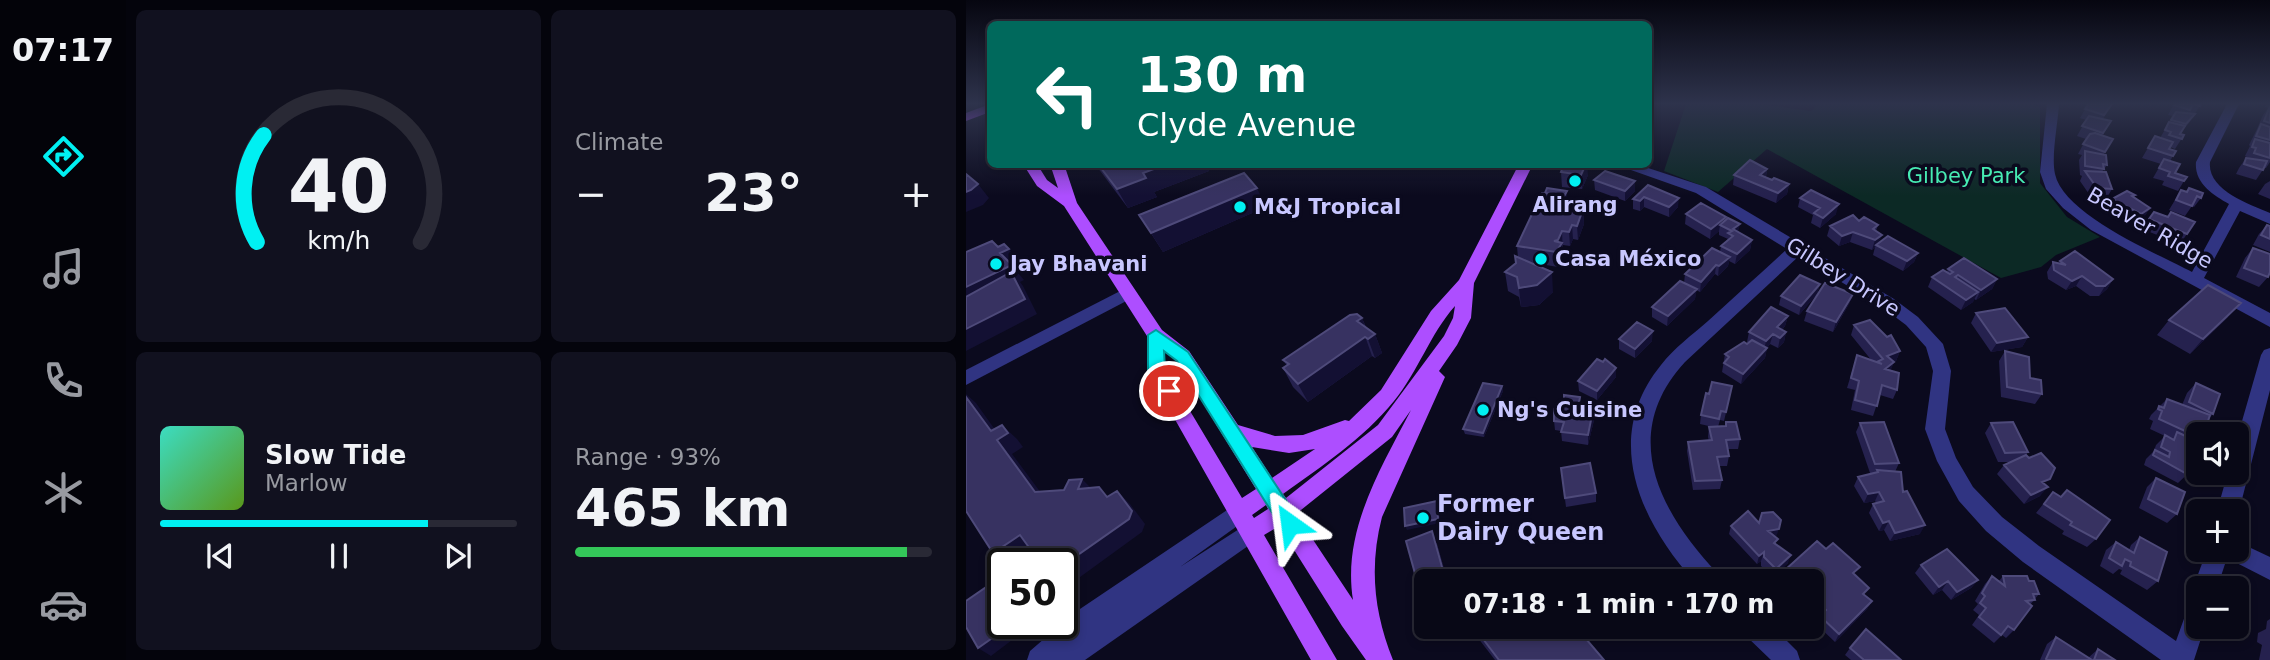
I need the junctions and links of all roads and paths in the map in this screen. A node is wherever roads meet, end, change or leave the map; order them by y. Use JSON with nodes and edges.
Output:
{"nodes":[{"id":1,"x":2050,"y":135,"type":"edge"},
{"id":2,"x":2217,"y":135,"type":"edge"},
{"id":3,"x":1033,"y":168,"type":"edge"},
{"id":4,"x":1058,"y":168,"type":"edge"},
{"id":5,"x":1524,"y":168,"type":"edge"},
{"id":6,"x":1633,"y":168,"type":"edge"},
{"id":7,"x":1070,"y":203,"type":"junction"},
{"id":8,"x":2237,"y":203,"type":"junction"},
{"id":9,"x":2270,"y":219,"type":"edge"},
{"id":10,"x":1798,"y":248,"type":"junction"},
{"id":11,"x":2196,"y":279,"type":"junction"},
{"id":12,"x":1466,"y":283,"type":"junction"},
{"id":13,"x":1128,"y":293,"type":"junction"},
{"id":14,"x":2270,"y":321,"type":"edge"},
{"id":15,"x":1156,"y":335,"type":"junction"},
{"id":16,"x":1451,"y":340,"type":"junction"},
{"id":17,"x":2270,"y":355,"type":"edge"},
{"id":18,"x":966,"y":377,"type":"edge"},
{"id":19,"x":1372,"y":412,"type":"junction"},
{"id":20,"x":1231,"y":431,"type":"junction"},
{"id":21,"x":2231,"y":499,"type":"edge"},
{"id":22,"x":1277,"y":502,"type":"junction"},
{"id":23,"x":1245,"y":522,"type":"junction"},
{"id":24,"x":2249,"y":558,"type":"edge"},
{"id":25,"x":1696,"y":569,"type":"edge"},
{"id":26,"x":2270,"y":569,"type":"edge"},
{"id":27,"x":1767,"y":639,"type":"edge"},
{"id":28,"x":2189,"y":639,"type":"edge"},
{"id":29,"x":1379,"y":657,"type":"edge"},
{"id":30,"x":1039,"y":660,"type":"edge"},
{"id":31,"x":1064,"y":660,"type":"edge"},
{"id":32,"x":1325,"y":660,"type":"edge"},
{"id":33,"x":1788,"y":660,"type":"edge"},
{"id":34,"x":2182,"y":660,"type":"edge"}],
"edges":[{"from":1,"to":11,"type":"street","name":"Beaver Ridge"},
{"from":2,"to":8,"type":"street"},
{"from":3,"to":7,"type":"main road"},
{"from":4,"to":7,"type":"main road"},
{"from":5,"to":12,"type":"main road"},
{"from":6,"to":10,"type":"street","name":"Gilbey Drive"},
{"from":7,"to":13,"type":"main road"},
{"from":8,"to":9,"type":"street"},
{"from":8,"to":11,"type":"street"},
{"from":10,"to":25,"type":"street"},
{"from":10,"to":34,"type":"street","name":"Gilbey Drive"},
{"from":11,"to":14,"type":"street","name":"Beaver Ridge"},
{"from":12,"to":16,"type":"main road"},
{"from":12,"to":19,"type":"main road"},
{"from":13,"to":15,"type":"main road"},
{"from":13,"to":18,"type":"street"},
{"from":15,"to":20,"type":"main road"},
{"from":15,"to":23,"type":"main road"},
{"from":16,"to":22,"type":"main road"},
{"from":16,"to":29,"type":"main road"},
{"from":17,"to":21,"type":"street"},
{"from":19,"to":20,"type":"main road"},
{"from":19,"to":22,"type":"main road"},
{"from":20,"to":22,"type":"main road"},
{"from":22,"to":23,"type":"main road"},
{"from":22,"to":29,"type":"main road"},
{"from":23,"to":30,"type":"street"},
{"from":23,"to":31,"type":"street"},
{"from":23,"to":32,"type":"main road"},
{"from":24,"to":26,"type":"street"},
{"from":27,"to":33,"type":"street"},
{"from":28,"to":34,"type":"street"}]}
